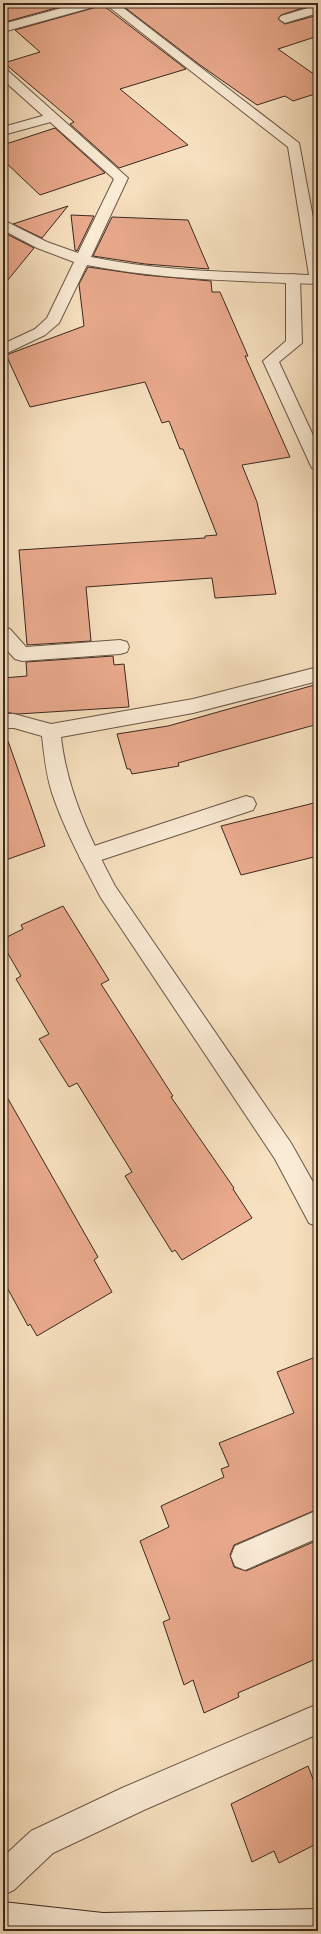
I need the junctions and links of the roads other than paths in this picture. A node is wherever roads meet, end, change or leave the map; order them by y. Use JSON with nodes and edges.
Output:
{"nodes":[{"id":1,"x":93,"y":3,"type":"edge"},
{"id":2,"x":110,"y":3,"type":"edge"},
{"id":3,"x":318,"y":9,"type":"edge"},
{"id":4,"x":285,"y":19,"type":"dead end"},
{"id":5,"x":3,"y":28,"type":"edge"},
{"id":6,"x":3,"y":72,"type":"edge"},
{"id":7,"x":53,"y":117,"type":"junction"},
{"id":8,"x":3,"y":131,"type":"edge"},
{"id":9,"x":3,"y":224,"type":"edge"},
{"id":10,"x":83,"y":260,"type":"junction"},
{"id":11,"x":293,"y":278,"type":"junction"},
{"id":12,"x":317,"y":280,"type":"edge"},
{"id":13,"x":3,"y":350,"type":"edge"},
{"id":14,"x":318,"y":464,"type":"edge"},
{"id":15,"x":3,"y":634,"type":"edge"},
{"id":16,"x":120,"y":646,"type":"dead end"},
{"id":17,"x":318,"y":674,"type":"edge"},
{"id":18,"x":3,"y":721,"type":"edge"},
{"id":19,"x":51,"y":731,"type":"junction"},
{"id":20,"x":246,"y":804,"type":"dead end"},
{"id":21,"x":89,"y":856,"type":"junction"},
{"id":22,"x":318,"y":1215,"type":"edge"},
{"id":23,"x":318,"y":1524,"type":"edge"},
{"id":24,"x":245,"y":1556,"type":"dead end"},
{"id":25,"x":318,"y":1719,"type":"edge"},
{"id":26,"x":3,"y":1879,"type":"edge"},
{"id":27,"x":3,"y":1918,"type":"edge"},
{"id":28,"x":318,"y":1925,"type":"edge"},
{"id":29,"x":103,"y":1930,"type":"edge"}],
"edges":[{"from":1,"to":5,"type":"street"},
{"from":2,"to":12,"type":"street"},
{"from":3,"to":4,"type":"street"},
{"from":6,"to":7,"type":"street"},
{"from":7,"to":8,"type":"street"},
{"from":7,"to":10,"type":"street"},
{"from":9,"to":10,"type":"street"},
{"from":10,"to":11,"type":"street"},
{"from":10,"to":13,"type":"street"},
{"from":11,"to":12,"type":"street"},
{"from":11,"to":14,"type":"street"},
{"from":15,"to":16,"type":"street"},
{"from":17,"to":19,"type":"street"},
{"from":18,"to":19,"type":"street"},
{"from":19,"to":21,"type":"street"},
{"from":20,"to":21,"type":"street"},
{"from":21,"to":22,"type":"street"},
{"from":23,"to":24,"type":"street"},
{"from":25,"to":26,"type":"street"},
{"from":27,"to":29,"type":"street"},
{"from":28,"to":29,"type":"street"}]}
